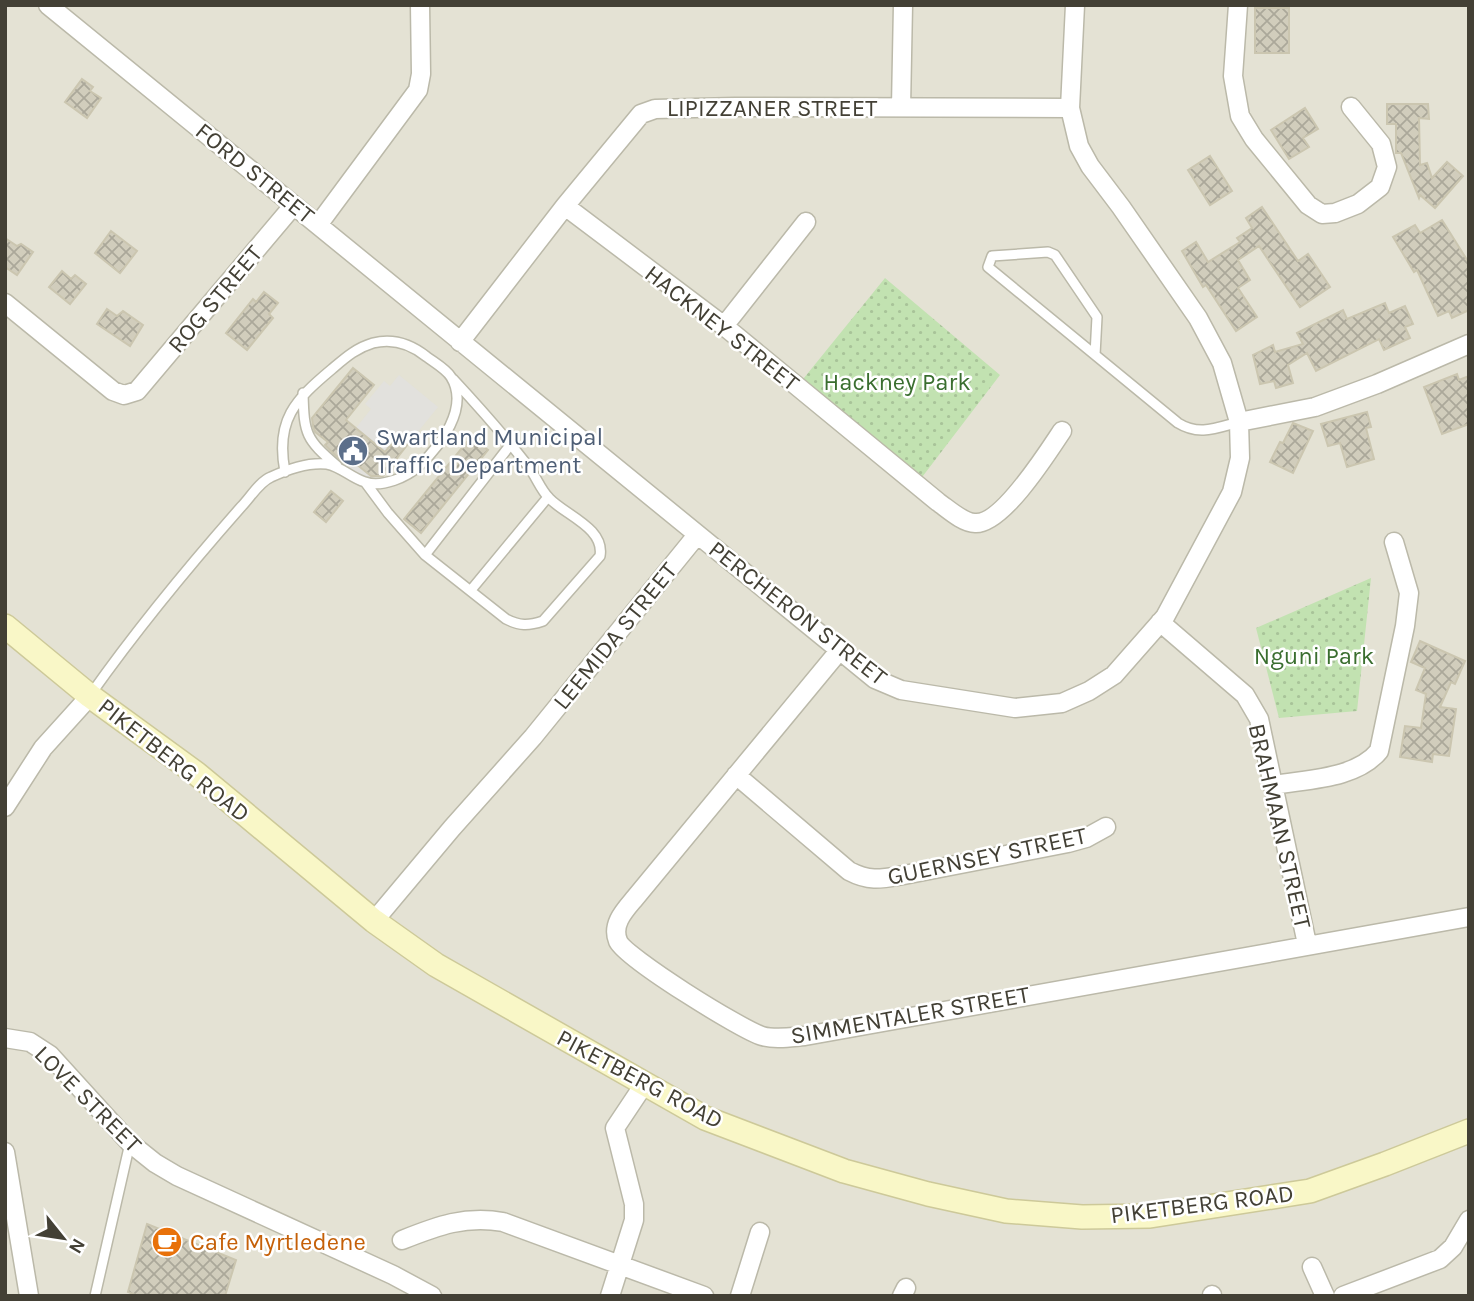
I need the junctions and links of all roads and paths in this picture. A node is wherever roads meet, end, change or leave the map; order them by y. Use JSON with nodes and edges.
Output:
{"nodes":[{"id":1,"x":48,"y":5,"type":"edge"},
{"id":2,"x":420,"y":5,"type":"edge"},
{"id":3,"x":904,"y":5,"type":"edge"},
{"id":4,"x":1074,"y":5,"type":"edge"},
{"id":5,"x":1238,"y":5,"type":"edge"},
{"id":6,"x":901,"y":107,"type":"junction"},
{"id":7,"x":1351,"y":107,"type":"dead end"},
{"id":8,"x":1070,"y":108,"type":"junction"},
{"id":9,"x":293,"y":205,"type":"junction"},
{"id":10,"x":565,"y":206,"type":"junction"},
{"id":11,"x":806,"y":222,"type":"dead end"},
{"id":12,"x":318,"y":225,"type":"junction"},
{"id":13,"x":5,"y":303,"type":"edge"},
{"id":14,"x":724,"y":326,"type":"junction"},
{"id":15,"x":460,"y":342,"type":"junction"},
{"id":16,"x":1469,"y":344,"type":"edge"},
{"id":17,"x":1095,"y":355,"type":"junction"},
{"id":18,"x":450,"y":375,"type":"junction"},
{"id":19,"x":303,"y":393,"type":"junction"},
{"id":20,"x":1239,"y":422,"type":"junction"},
{"id":21,"x":1062,"y":431,"type":"dead end"},
{"id":22,"x":511,"y":444,"type":"junction"},
{"id":23,"x":339,"y":467,"type":"junction"},
{"id":24,"x":285,"y":472,"type":"junction"},
{"id":25,"x":365,"y":482,"type":"junction"},
{"id":26,"x":548,"y":497,"type":"junction"},
{"id":27,"x":697,"y":535,"type":"junction"},
{"id":28,"x":1394,"y":542,"type":"dead end"},
{"id":29,"x":425,"y":555,"type":"junction"},
{"id":30,"x":471,"y":590,"type":"junction"},
{"id":31,"x":1160,"y":622,"type":"junction"},
{"id":32,"x":5,"y":626,"type":"edge"},
{"id":33,"x":839,"y":652,"type":"junction"},
{"id":34,"x":90,"y":695,"type":"junction"},
{"id":35,"x":736,"y":775,"type":"junction"},
{"id":36,"x":1274,"y":785,"type":"junction"},
{"id":37,"x":5,"y":807,"type":"edge"},
{"id":38,"x":1106,"y":827,"type":"dead end"},
{"id":39,"x":1469,"y":917,"type":"edge"},
{"id":40,"x":374,"y":921,"type":"junction"},
{"id":41,"x":1307,"y":944,"type":"junction"},
{"id":42,"x":5,"y":1038,"type":"edge"},
{"id":43,"x":645,"y":1083,"type":"junction"},
{"id":44,"x":1469,"y":1131,"type":"edge"},
{"id":45,"x":130,"y":1143,"type":"junction"},
{"id":46,"x":5,"y":1152,"type":"edge"},
{"id":47,"x":1469,"y":1220,"type":"edge"},
{"id":48,"x":760,"y":1232,"type":"dead end"},
{"id":49,"x":402,"y":1240,"type":"dead end"},
{"id":50,"x":618,"y":1264,"type":"junction"},
{"id":51,"x":1312,"y":1267,"type":"dead end"},
{"id":52,"x":430,"y":1294,"type":"edge"},
{"id":53,"x":29,"y":1296,"type":"edge"},
{"id":54,"x":95,"y":1296,"type":"edge"},
{"id":55,"x":610,"y":1296,"type":"edge"},
{"id":56,"x":704,"y":1296,"type":"edge"},
{"id":57,"x":740,"y":1296,"type":"edge"},
{"id":58,"x":1325,"y":1296,"type":"edge"},
{"id":59,"x":1343,"y":1296,"type":"edge"}],
"edges":[{"from":1,"to":9,"type":"street","name":"FORD STREET"},
{"from":2,"to":12,"type":"street"},
{"from":3,"to":6,"type":"street"},
{"from":4,"to":8,"type":"street","name":"PERCHERON STREET"},
{"from":5,"to":7,"type":"street"},
{"from":6,"to":8,"type":"street","name":"LIPIZZANER STREET"},
{"from":6,"to":10,"type":"street","name":"LIPIZZANER STREET"},
{"from":8,"to":20,"type":"street","name":"PERCHERON STREET"},
{"from":9,"to":12,"type":"street","name":"FORD STREET"},
{"from":9,"to":13,"type":"street","name":"ROG STREET"},
{"from":10,"to":14,"type":"street","name":"HACKNEY STREET"},
{"from":10,"to":15,"type":"street","name":"LIPIZZANER STREET"},
{"from":11,"to":14,"type":"street"},
{"from":12,"to":15,"type":"street","name":"FORD STREET"},
{"from":14,"to":21,"type":"street","name":"HACKNEY STREET"},
{"from":15,"to":27,"type":"street","name":"PERCHERON STREET"},
{"from":16,"to":20,"type":"street"},
{"from":17,"to":17,"type":"lane"},
{"from":17,"to":20,"type":"lane"},
{"from":18,"to":19,"type":"lane"},
{"from":18,"to":22,"type":"lane"},
{"from":18,"to":25,"type":"lane"},
{"from":19,"to":23,"type":"lane"},
{"from":19,"to":24,"type":"lane"},
{"from":20,"to":31,"type":"street","name":"PERCHERON STREET"},
{"from":22,"to":26,"type":"lane"},
{"from":22,"to":29,"type":"lane"},
{"from":23,"to":24,"type":"lane"},
{"from":23,"to":25,"type":"lane"},
{"from":24,"to":34,"type":"lane"},
{"from":25,"to":29,"type":"lane"},
{"from":26,"to":30,"type":"lane"},
{"from":26,"to":30,"type":"lane"},
{"from":27,"to":33,"type":"street","name":"PERCHERON STREET"},
{"from":27,"to":40,"type":"street","name":"LEEMIDA STREET"},
{"from":28,"to":36,"type":"street"},
{"from":29,"to":30,"type":"lane"},
{"from":31,"to":33,"type":"street","name":"PERCHERON STREET"},
{"from":31,"to":36,"type":"street","name":"BRAHMAAN STREET"},
{"from":32,"to":34,"type":"street","name":"PIKETBERG ROAD"},
{"from":33,"to":35,"type":"street","name":"SIMMENTALER STREET"},
{"from":34,"to":37,"type":"street"},
{"from":34,"to":40,"type":"street","name":"PIKETBERG ROAD"},
{"from":35,"to":38,"type":"street","name":"GUERNSEY STREET"},
{"from":35,"to":41,"type":"street","name":"SIMMENTALER STREET"},
{"from":36,"to":41,"type":"street","name":"BRAHMAAN STREET"},
{"from":39,"to":41,"type":"street","name":"SIMMENTALER STREET"},
{"from":40,"to":43,"type":"street","name":"PIKETBERG ROAD"},
{"from":42,"to":45,"type":"street","name":"LOVE STREET"},
{"from":43,"to":44,"type":"street","name":"PIKETBERG ROAD"},
{"from":43,"to":50,"type":"street"},
{"from":45,"to":52,"type":"street","name":"LOVE STREET"},
{"from":45,"to":54,"type":"lane"},
{"from":46,"to":53,"type":"street"},
{"from":47,"to":59,"type":"street"},
{"from":48,"to":57,"type":"street"},
{"from":49,"to":50,"type":"street"},
{"from":50,"to":55,"type":"street"},
{"from":50,"to":56,"type":"street"},
{"from":51,"to":58,"type":"street"}]}
